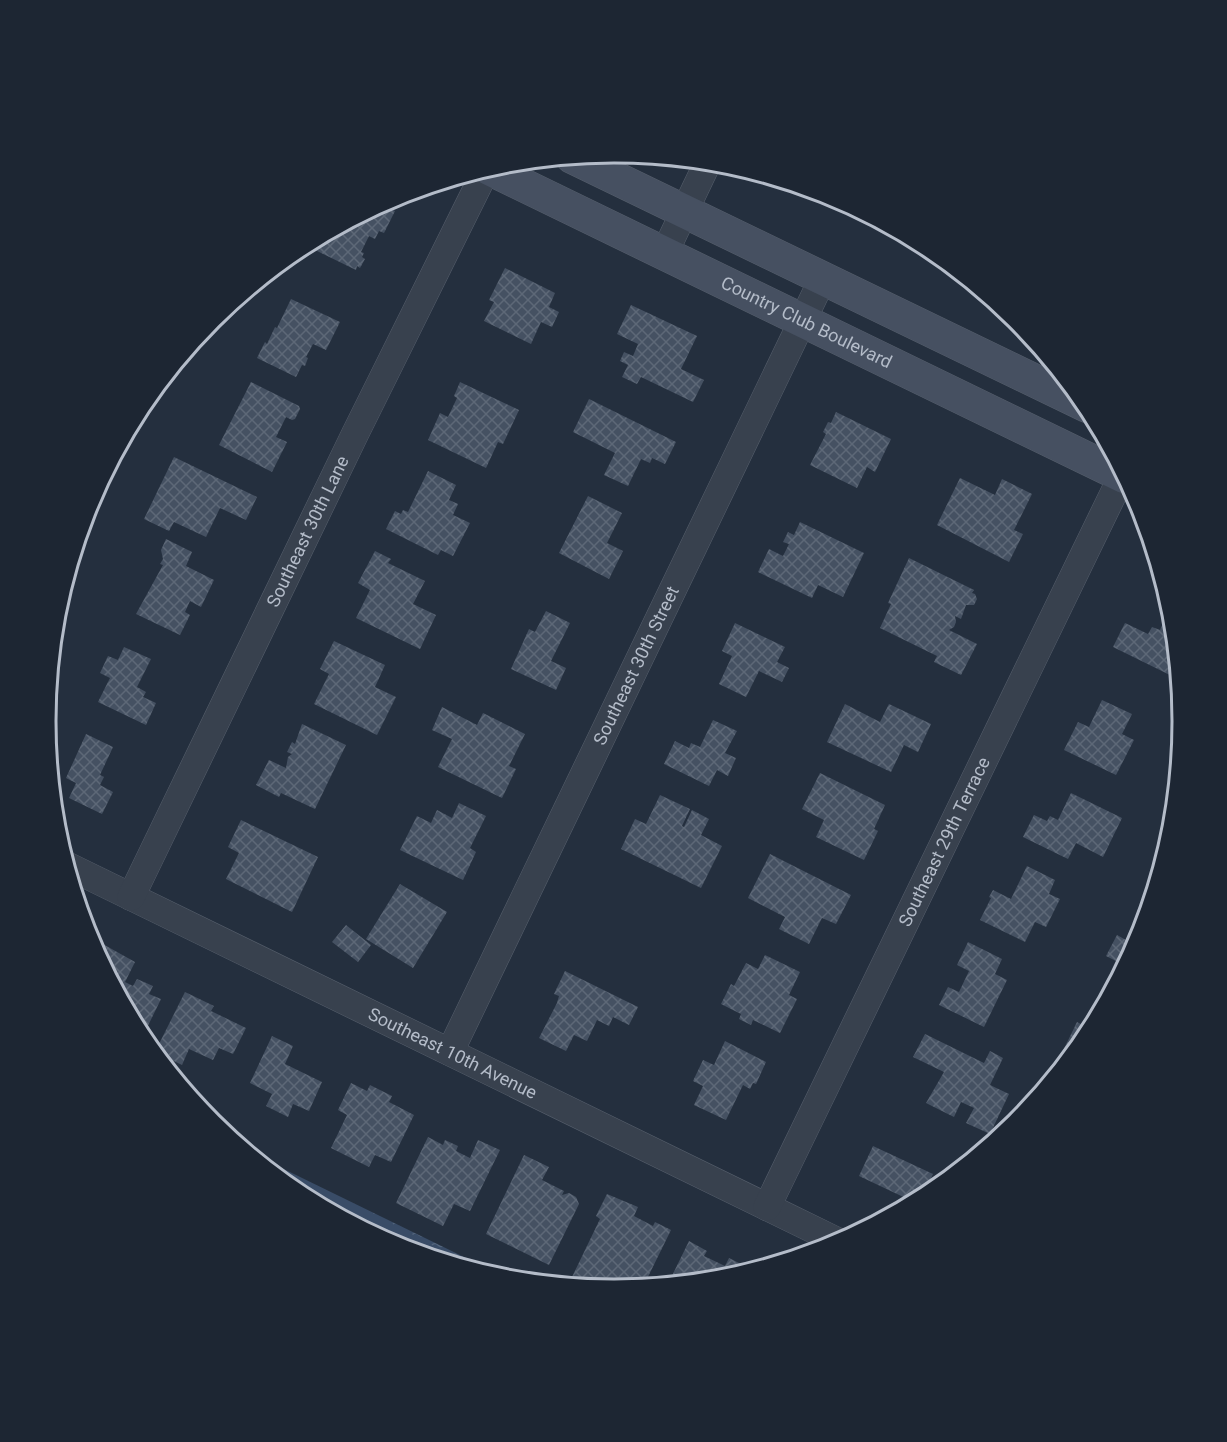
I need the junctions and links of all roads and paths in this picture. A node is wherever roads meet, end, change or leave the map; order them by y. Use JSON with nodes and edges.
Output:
{"nodes":[{"id":1,"x":586,"y":164,"type":"edge"},
{"id":2,"x":704,"y":171,"type":"edge"},
{"id":3,"x":502,"y":175,"type":"edge"},
{"id":4,"x":483,"y":179,"type":"edge"},
{"id":5,"x":684,"y":211,"type":"junction"},
{"id":6,"x":665,"y":252,"type":"junction"},
{"id":7,"x":823,"y":278,"type":"junction"},
{"id":8,"x":802,"y":321,"type":"junction"},
{"id":9,"x":1067,"y":396,"type":"edge"},
{"id":10,"x":1112,"y":471,"type":"edge"},
{"id":11,"x":1119,"y":485,"type":"edge"},
{"id":12,"x":76,"y":870,"type":"edge"},
{"id":13,"x":131,"y":897,"type":"junction"},
{"id":14,"x":450,"y":1052,"type":"junction"},
{"id":15,"x":767,"y":1207,"type":"junction"},
{"id":16,"x":828,"y":1237,"type":"edge"}],
"edges":[{"from":1,"to":5,"type":"main road"},
{"from":2,"to":5,"type":"street"},
{"from":3,"to":6,"type":"main road","name":"Country Club Boulevard"},
{"from":4,"to":13,"type":"street","name":"Southeast 30th Lane"},
{"from":5,"to":6,"type":"street"},
{"from":5,"to":7,"type":"main road"},
{"from":6,"to":8,"type":"main road","name":"Country Club Boulevard"},
{"from":7,"to":8,"type":"street","name":"Southeast 30th Street"},
{"from":7,"to":9,"type":"main road"},
{"from":8,"to":10,"type":"main road","name":"Country Club Boulevard"},
{"from":8,"to":14,"type":"street","name":"Southeast 30th Street"},
{"from":11,"to":15,"type":"street","name":"Southeast 29th Terrace"},
{"from":12,"to":13,"type":"street","name":"Southeast 10th Avenue"},
{"from":13,"to":14,"type":"street","name":"Southeast 10th Avenue"},
{"from":14,"to":15,"type":"street","name":"Southeast 10th Avenue"},
{"from":15,"to":16,"type":"street","name":"Southeast 10th Avenue"}]}
